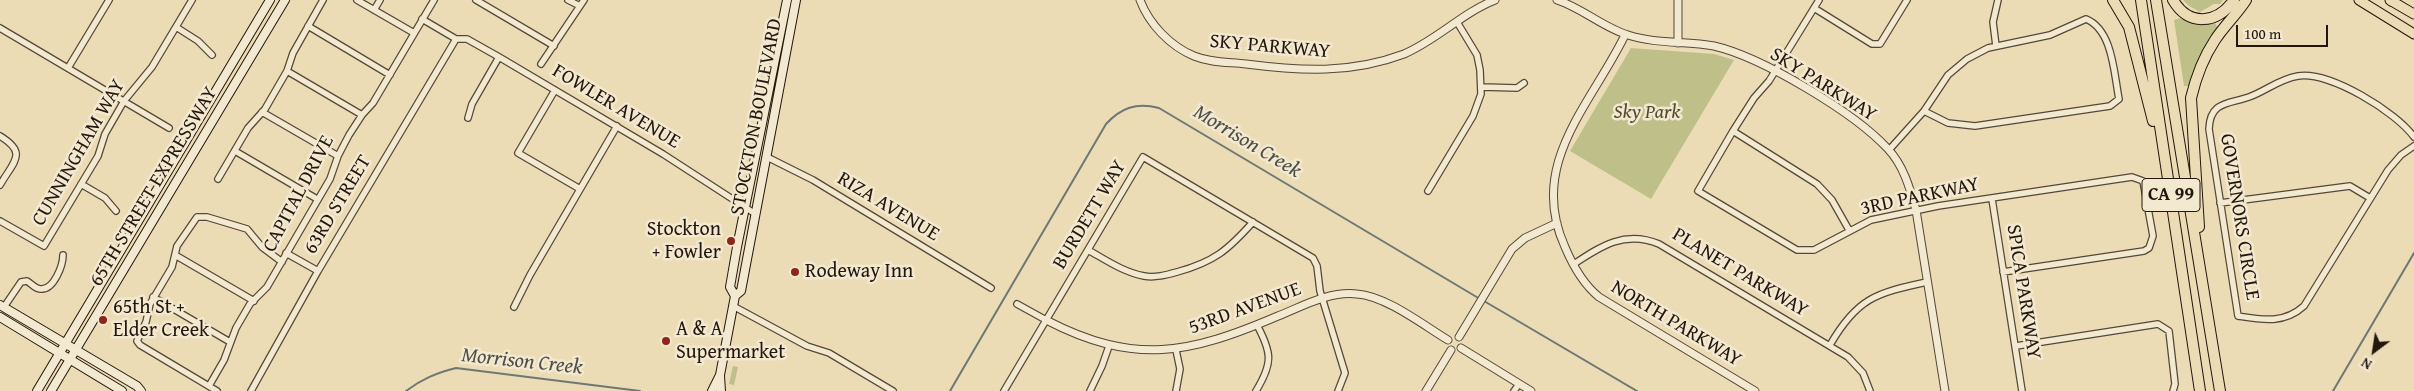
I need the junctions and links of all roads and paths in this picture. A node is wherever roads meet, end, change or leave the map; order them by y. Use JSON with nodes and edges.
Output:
{"nodes":[{"id":1,"x":109,"y":0,"type":"edge"},
{"id":2,"x":192,"y":0,"type":"edge"},
{"id":3,"x":270,"y":0,"type":"edge"},
{"id":4,"x":284,"y":0,"type":"edge"},
{"id":5,"x":323,"y":0,"type":"edge"},
{"id":6,"x":357,"y":0,"type":"edge"},
{"id":7,"x":380,"y":0,"type":"edge"},
{"id":8,"x":434,"y":0,"type":"edge"},
{"id":9,"x":476,"y":0,"type":"edge"},
{"id":10,"x":568,"y":0,"type":"edge"},
{"id":11,"x":584,"y":0,"type":"edge"},
{"id":12,"x":788,"y":0,"type":"edge"},
{"id":13,"x":796,"y":0,"type":"edge"},
{"id":14,"x":1140,"y":0,"type":"edge"},
{"id":15,"x":1495,"y":0,"type":"edge"},
{"id":16,"x":1557,"y":0,"type":"edge"},
{"id":17,"x":1678,"y":0,"type":"edge"},
{"id":18,"x":1819,"y":0,"type":"edge"},
{"id":19,"x":1907,"y":0,"type":"edge"},
{"id":20,"x":1998,"y":0,"type":"edge"},
{"id":21,"x":2113,"y":0,"type":"edge"},
{"id":22,"x":2141,"y":0,"type":"edge"},
{"id":23,"x":2156,"y":0,"type":"edge"},
{"id":24,"x":2173,"y":0,"type":"edge"},
{"id":25,"x":2234,"y":0,"type":"edge"},
{"id":26,"x":2246,"y":0,"type":"edge"},
{"id":27,"x":2359,"y":0,"type":"edge"},
{"id":28,"x":2391,"y":0,"type":"edge"},
{"id":29,"x":580,"y":6,"type":"junction"},
{"id":30,"x":1814,"y":8,"type":"junction"},
{"id":31,"x":374,"y":10,"type":"junction"},
{"id":32,"x":2414,"y":14,"type":"edge"},
{"id":33,"x":422,"y":19,"type":"junction"},
{"id":34,"x":1457,"y":22,"type":"junction"},
{"id":35,"x":308,"y":26,"type":"junction"},
{"id":36,"x":176,"y":27,"type":"junction"},
{"id":37,"x":0,"y":28,"type":"edge"},
{"id":38,"x":414,"y":33,"type":"junction"},
{"id":39,"x":2414,"y":34,"type":"edge"},
{"id":40,"x":1626,"y":35,"type":"junction"},
{"id":41,"x":456,"y":38,"type":"junction"},
{"id":42,"x":1678,"y":43,"type":"junction"},
{"id":43,"x":554,"y":46,"type":"junction"},
{"id":44,"x":1996,"y":46,"type":"junction"},
{"id":45,"x":786,"y":51,"type":"junction"},
{"id":46,"x":212,"y":55,"type":"dead end"},
{"id":47,"x":499,"y":57,"type":"junction"},
{"id":48,"x":541,"y":64,"type":"dead end"},
{"id":49,"x":68,"y":68,"type":"junction"},
{"id":50,"x":287,"y":71,"type":"junction"},
{"id":51,"x":1775,"y":71,"type":"junction"},
{"id":52,"x":390,"y":75,"type":"junction"},
{"id":53,"x":1524,"y":83,"type":"dead end"},
{"id":54,"x":1482,"y":87,"type":"junction"},
{"id":55,"x":555,"y":90,"type":"junction"},
{"id":56,"x":124,"y":101,"type":"junction"},
{"id":57,"x":1924,"y":111,"type":"junction"},
{"id":58,"x":262,"y":112,"type":"junction"},
{"id":59,"x":362,"y":115,"type":"junction"},
{"id":60,"x":468,"y":118,"type":"dead end"},
{"id":61,"x":616,"y":126,"type":"junction"},
{"id":62,"x":169,"y":128,"type":"dead end"},
{"id":63,"x":1733,"y":131,"type":"junction"},
{"id":64,"x":0,"y":136,"type":"edge"},
{"id":65,"x":2414,"y":137,"type":"edge"},
{"id":66,"x":2414,"y":146,"type":"edge"},
{"id":67,"x":1889,"y":150,"type":"junction"},
{"id":68,"x":235,"y":151,"type":"junction"},
{"id":69,"x":338,"y":156,"type":"junction"},
{"id":70,"x":756,"y":156,"type":"junction"},
{"id":71,"x":767,"y":157,"type":"junction"},
{"id":72,"x":218,"y":180,"type":"dead end"},
{"id":73,"x":0,"y":184,"type":"edge"},
{"id":74,"x":81,"y":184,"type":"junction"},
{"id":75,"x":580,"y":189,"type":"junction"},
{"id":76,"x":1428,"y":191,"type":"dead end"},
{"id":77,"x":2170,"y":194,"type":"junction"},
{"id":78,"x":1992,"y":198,"type":"junction"},
{"id":79,"x":2370,"y":198,"type":"junction"},
{"id":80,"x":317,"y":199,"type":"junction"},
{"id":81,"x":2220,"y":204,"type":"junction"},
{"id":82,"x":745,"y":207,"type":"junction"},
{"id":83,"x":1916,"y":210,"type":"junction"},
{"id":84,"x":116,"y":211,"type":"dead end"},
{"id":85,"x":754,"y":213,"type":"junction"},
{"id":86,"x":0,"y":221,"type":"edge"},
{"id":87,"x":1253,"y":222,"type":"junction"},
{"id":88,"x":1556,"y":223,"type":"junction"},
{"id":89,"x":1849,"y":230,"type":"junction"},
{"id":90,"x":1088,"y":250,"type":"junction"},
{"id":91,"x":286,"y":253,"type":"junction"},
{"id":92,"x":64,"y":254,"type":"dead end"},
{"id":93,"x":175,"y":255,"type":"junction"},
{"id":94,"x":282,"y":262,"type":"junction"},
{"id":95,"x":1574,"y":264,"type":"junction"},
{"id":96,"x":318,"y":271,"type":"junction"},
{"id":97,"x":2003,"y":272,"type":"junction"},
{"id":98,"x":1927,"y":282,"type":"junction"},
{"id":99,"x":991,"y":288,"type":"dead end"},
{"id":100,"x":2204,"y":290,"type":"junction"},
{"id":101,"x":734,"y":296,"type":"junction"},
{"id":102,"x":1322,"y":297,"type":"junction"},
{"id":103,"x":153,"y":298,"type":"junction"},
{"id":104,"x":254,"y":301,"type":"junction"},
{"id":105,"x":1017,"y":304,"type":"dead end"},
{"id":106,"x":2,"y":306,"type":"edge"},
{"id":107,"x":733,"y":306,"type":"junction"},
{"id":108,"x":514,"y":307,"type":"dead end"},
{"id":109,"x":0,"y":317,"type":"edge"},
{"id":110,"x":1046,"y":320,"type":"junction"},
{"id":111,"x":1257,"y":325,"type":"junction"},
{"id":112,"x":1458,"y":337,"type":"junction"},
{"id":113,"x":1448,"y":340,"type":"junction"},
{"id":114,"x":230,"y":342,"type":"junction"},
{"id":115,"x":65,"y":343,"type":"junction"},
{"id":116,"x":1830,"y":345,"type":"junction"},
{"id":117,"x":1109,"y":346,"type":"junction"},
{"id":118,"x":2016,"y":346,"type":"junction"},
{"id":119,"x":1461,"y":348,"type":"junction"},
{"id":120,"x":76,"y":349,"type":"junction"},
{"id":121,"x":1176,"y":350,"type":"junction"},
{"id":122,"x":1451,"y":350,"type":"junction"},
{"id":123,"x":59,"y":353,"type":"junction"},
{"id":124,"x":70,"y":360,"type":"junction"},
{"id":125,"x":720,"y":375,"type":"junction"},
{"id":126,"x":1519,"y":384,"type":"junction"},
{"id":127,"x":209,"y":386,"type":"junction"},
{"id":128,"x":712,"y":390,"type":"edge"},
{"id":129,"x":37,"y":391,"type":"edge"},
{"id":130,"x":51,"y":391,"type":"edge"},
{"id":131,"x":122,"y":391,"type":"edge"},
{"id":132,"x":141,"y":391,"type":"edge"},
{"id":133,"x":217,"y":391,"type":"edge"},
{"id":134,"x":252,"y":391,"type":"edge"},
{"id":135,"x":721,"y":391,"type":"edge"},
{"id":136,"x":893,"y":391,"type":"edge"},
{"id":137,"x":1004,"y":391,"type":"edge"},
{"id":138,"x":1090,"y":391,"type":"edge"},
{"id":139,"x":1176,"y":391,"type":"edge"},
{"id":140,"x":1256,"y":391,"type":"edge"},
{"id":141,"x":1338,"y":391,"type":"edge"},
{"id":142,"x":1426,"y":391,"type":"edge"},
{"id":143,"x":1514,"y":391,"type":"edge"},
{"id":144,"x":1531,"y":391,"type":"edge"},
{"id":145,"x":1755,"y":391,"type":"edge"},
{"id":146,"x":1870,"y":391,"type":"edge"},
{"id":147,"x":1946,"y":391,"type":"edge"},
{"id":148,"x":2022,"y":391,"type":"edge"},
{"id":149,"x":2173,"y":391,"type":"edge"},
{"id":150,"x":2200,"y":391,"type":"edge"},
{"id":151,"x":2220,"y":391,"type":"edge"}],
"edges":[{"from":1,"to":49,"type":"street"},
{"from":2,"to":36,"type":"street","name":"CUNNINGHAM WAY"},
{"from":3,"to":115,"type":"main road","name":"65TH STREET EXPRESSWAY"},
{"from":4,"to":120,"type":"main road","name":"65TH STREET EXPRESSWAY"},
{"from":5,"to":35,"type":"street"},
{"from":6,"to":31,"type":"street"},
{"from":7,"to":31,"type":"street"},
{"from":8,"to":33,"type":"street","name":"CAPITAL DRIVE"},
{"from":9,"to":43,"type":"street"},
{"from":10,"to":29,"type":"street"},
{"from":11,"to":29,"type":"street"},
{"from":12,"to":45,"type":"main road"},
{"from":12,"to":70,"type":"main road","name":"STOCKTON BOULEVARD"},
{"from":13,"to":45,"type":"main road","name":"STOCKTON BOULEVARD"},
{"from":14,"to":34,"type":"street","name":"SKY PARKWAY"},
{"from":15,"to":34,"type":"street","name":"SKY PARKWAY"},
{"from":16,"to":40,"type":"street","name":"SKY PARKWAY"},
{"from":17,"to":42,"type":"street"},
{"from":18,"to":30,"type":"street"},
{"from":19,"to":30,"type":"street"},
{"from":20,"to":44,"type":"street"},
{"from":21,"to":77,"type":"highway"},
{"from":22,"to":77,"type":"highway","number":"CA 99"},
{"from":23,"to":100,"type":"highway","number":"CA 99"},
{"from":24,"to":25,"type":"highway"},
{"from":26,"to":100,"type":"highway"},
{"from":27,"to":39,"type":"main road"},
{"from":28,"to":32,"type":"main road"},
{"from":29,"to":43,"type":"street"},
{"from":30,"to":51,"type":"street"},
{"from":31,"to":38,"type":"street"},
{"from":33,"to":38,"type":"street","name":"CAPITAL DRIVE"},
{"from":33,"to":41,"type":"street"},
{"from":34,"to":54,"type":"street"},
{"from":35,"to":50,"type":"street"},
{"from":35,"to":52,"type":"street"},
{"from":36,"to":46,"type":"street"},
{"from":36,"to":56,"type":"street","name":"CUNNINGHAM WAY"},
{"from":37,"to":49,"type":"street"},
{"from":38,"to":52,"type":"street","name":"CAPITAL DRIVE"},
{"from":40,"to":42,"type":"street","name":"SKY PARKWAY"},
{"from":40,"to":88,"type":"street","name":"NORTH PARKWAY"},
{"from":41,"to":47,"type":"street","name":"FOWLER AVENUE"},
{"from":41,"to":96,"type":"street","name":"63RD STREET"},
{"from":42,"to":51,"type":"street","name":"SKY PARKWAY"},
{"from":43,"to":48,"type":"street"},
{"from":44,"to":57,"type":"street"},
{"from":44,"to":57,"type":"street"},
{"from":45,"to":71,"type":"main road","name":"STOCKTON BOULEVARD"},
{"from":47,"to":55,"type":"street","name":"FOWLER AVENUE"},
{"from":47,"to":60,"type":"street"},
{"from":49,"to":56,"type":"street"},
{"from":50,"to":58,"type":"street"},
{"from":50,"to":59,"type":"street"},
{"from":51,"to":63,"type":"street"},
{"from":51,"to":67,"type":"street","name":"SKY PARKWAY"},
{"from":52,"to":59,"type":"street","name":"CAPITAL DRIVE"},
{"from":53,"to":54,"type":"street"},
{"from":54,"to":76,"type":"street"},
{"from":55,"to":61,"type":"street","name":"FOWLER AVENUE"},
{"from":55,"to":75,"type":"street"},
{"from":56,"to":62,"type":"street"},
{"from":56,"to":74,"type":"street","name":"CUNNINGHAM WAY"},
{"from":57,"to":67,"type":"street"},
{"from":58,"to":68,"type":"street"},
{"from":58,"to":69,"type":"street"},
{"from":59,"to":69,"type":"street","name":"CAPITAL DRIVE"},
{"from":61,"to":75,"type":"street"},
{"from":61,"to":82,"type":"street","name":"FOWLER AVENUE"},
{"from":63,"to":89,"type":"street"},
{"from":63,"to":89,"type":"street","name":"3RD PARKWAY"},
{"from":64,"to":73,"type":"street"},
{"from":65,"to":81,"type":"street","name":"GOVERNORS CIRCLE"},
{"from":66,"to":79,"type":"street"},
{"from":67,"to":83,"type":"street","name":"SKY PARKWAY"},
{"from":68,"to":72,"type":"street"},
{"from":68,"to":80,"type":"street"},
{"from":69,"to":80,"type":"street","name":"CAPITAL DRIVE"},
{"from":70,"to":71,"type":"main road"},
{"from":70,"to":82,"type":"main road","name":"STOCKTON BOULEVARD"},
{"from":71,"to":85,"type":"main road","name":"STOCKTON BOULEVARD"},
{"from":71,"to":99,"type":"street","name":"RIZA AVENUE"},
{"from":74,"to":84,"type":"street"},
{"from":74,"to":86,"type":"street","name":"CUNNINGHAM WAY"},
{"from":75,"to":108,"type":"street"},
{"from":77,"to":150,"type":"highway","number":"CA 99"},
{"from":78,"to":83,"type":"street","name":"3RD PARKWAY"},
{"from":78,"to":97,"type":"street","name":"SPICA PARKWAY"},
{"from":78,"to":97,"type":"street","name":"3RD PARKWAY"},
{"from":79,"to":81,"type":"street"},
{"from":79,"to":81,"type":"street","name":"GOVERNORS CIRCLE"},
{"from":80,"to":91,"type":"street","name":"CAPITAL DRIVE"},
{"from":82,"to":85,"type":"street","name":"FOWLER AVENUE"},
{"from":82,"to":101,"type":"main road","name":"STOCKTON BOULEVARD"},
{"from":83,"to":89,"type":"street","name":"3RD PARKWAY"},
{"from":83,"to":98,"type":"street","name":"SKY PARKWAY"},
{"from":85,"to":101,"type":"main road","name":"STOCKTON BOULEVARD"},
{"from":87,"to":90,"type":"street"},
{"from":87,"to":90,"type":"street","name":"BURDETT WAY"},
{"from":87,"to":102,"type":"street","name":"BURDETT WAY"},
{"from":88,"to":95,"type":"street","name":"NORTH PARKWAY"},
{"from":88,"to":112,"type":"street"},
{"from":90,"to":110,"type":"street","name":"BURDETT WAY"},
{"from":91,"to":94,"type":"street","name":"CAPITAL DRIVE"},
{"from":91,"to":96,"type":"street"},
{"from":92,"to":106,"type":"street"},
{"from":93,"to":94,"type":"street"},
{"from":93,"to":103,"type":"street"},
{"from":93,"to":104,"type":"street"},
{"from":94,"to":104,"type":"street","name":"CAPITAL DRIVE"},
{"from":95,"to":116,"type":"street","name":"PLANET PARKWAY"},
{"from":95,"to":145,"type":"street","name":"NORTH PARKWAY"},
{"from":96,"to":134,"type":"street","name":"63RD STREET"},
{"from":97,"to":118,"type":"street","name":"SPICA PARKWAY"},
{"from":98,"to":116,"type":"street"},
{"from":98,"to":147,"type":"street","name":"SKY PARKWAY"},
{"from":100,"to":151,"type":"highway","number":"CA 99"},
{"from":101,"to":107,"type":"main road","name":"STOCKTON BOULEVARD"},
{"from":102,"to":111,"type":"street","name":"53RD AVENUE"},
{"from":102,"to":113,"type":"street","name":"53RD AVENUE"},
{"from":102,"to":141,"type":"street","name":"BURDETT WAY"},
{"from":103,"to":114,"type":"street"},
{"from":103,"to":127,"type":"street"},
{"from":104,"to":114,"type":"street","name":"CAPITAL DRIVE"},
{"from":105,"to":110,"type":"street"},
{"from":106,"to":115,"type":"main road"},
{"from":107,"to":125,"type":"main road","name":"STOCKTON BOULEVARD"},
{"from":107,"to":136,"type":"street"},
{"from":109,"to":123,"type":"main road"},
{"from":110,"to":117,"type":"street","name":"53RD AVENUE"},
{"from":110,"to":137,"type":"street","name":"BURDETT WAY"},
{"from":111,"to":121,"type":"street","name":"53RD AVENUE"},
{"from":111,"to":140,"type":"street"},
{"from":112,"to":113,"type":"street"},
{"from":112,"to":119,"type":"street"},
{"from":113,"to":122,"type":"street"},
{"from":114,"to":127,"type":"street","name":"CAPITAL DRIVE"},
{"from":115,"to":120,"type":"main road"},
{"from":115,"to":123,"type":"main road","name":"65TH STREET EXPRESSWAY"},
{"from":116,"to":146,"type":"street","name":"PLANET PARKWAY"},
{"from":117,"to":121,"type":"street","name":"53RD AVENUE"},
{"from":117,"to":138,"type":"street"},
{"from":118,"to":148,"type":"street","name":"SPICA PARKWAY"},
{"from":118,"to":149,"type":"street"},
{"from":119,"to":122,"type":"street"},
{"from":119,"to":126,"type":"street"},
{"from":120,"to":124,"type":"main road","name":"65TH STREET EXPRESSWAY"},
{"from":120,"to":132,"type":"main road"},
{"from":121,"to":139,"type":"street"},
{"from":122,"to":142,"type":"street"},
{"from":123,"to":124,"type":"main road"},
{"from":123,"to":129,"type":"main road","name":"65TH STREET EXPRESSWAY"},
{"from":124,"to":130,"type":"main road","name":"65TH STREET EXPRESSWAY"},
{"from":124,"to":131,"type":"main road"},
{"from":125,"to":128,"type":"main road","name":"STOCKTON BOULEVARD"},
{"from":125,"to":135,"type":"main road","name":"STOCKTON BOULEVARD"},
{"from":126,"to":143,"type":"street"},
{"from":126,"to":144,"type":"street"},
{"from":127,"to":133,"type":"street"}]}
